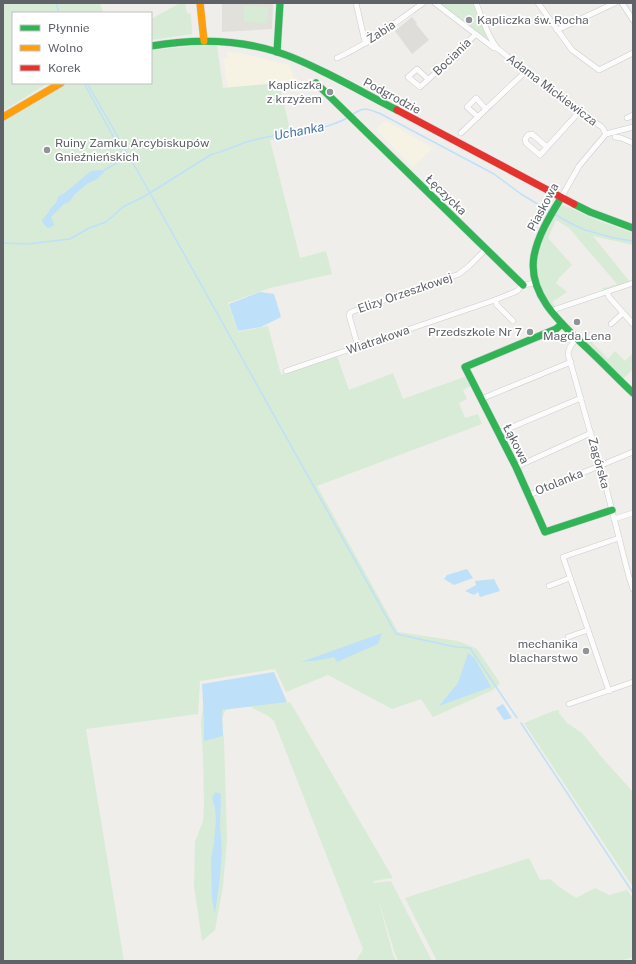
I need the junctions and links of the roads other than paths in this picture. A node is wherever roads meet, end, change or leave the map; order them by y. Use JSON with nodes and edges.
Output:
{"nodes":[{"id":1,"x":200,"y":3,"type":"edge"},
{"id":2,"x":280,"y":3,"type":"edge"},
{"id":3,"x":356,"y":3,"type":"edge"},
{"id":4,"x":423,"y":3,"type":"edge"},
{"id":5,"x":435,"y":3,"type":"edge"},
{"id":6,"x":476,"y":3,"type":"edge"},
{"id":7,"x":538,"y":3,"type":"edge"},
{"id":8,"x":615,"y":3,"type":"edge"},
{"id":9,"x":622,"y":3,"type":"edge"},
{"id":10,"x":633,"y":20,"type":"edge"},
{"id":11,"x":557,"y":30,"type":"junction"},
{"id":12,"x":475,"y":34,"type":"junction"},
{"id":13,"x":204,"y":41,"type":"junction"},
{"id":14,"x":366,"y":42,"type":"junction"},
{"id":15,"x":152,"y":46,"type":"edge"},
{"id":16,"x":497,"y":48,"type":"junction"},
{"id":17,"x":277,"y":52,"type":"junction"},
{"id":18,"x":633,"y":53,"type":"edge"},
{"id":19,"x":337,"y":58,"type":"dead end"},
{"id":20,"x":525,"y":72,"type":"junction"},
{"id":21,"x":428,"y":79,"type":"dead end"},
{"id":22,"x":316,"y":83,"type":"dead end"},
{"id":23,"x":59,"y":84,"type":"edge"},
{"id":24,"x":486,"y":109,"type":"junction"},
{"id":25,"x":579,"y":112,"type":"junction"},
{"id":26,"x":633,"y":115,"type":"edge"},
{"id":27,"x":3,"y":117,"type":"edge"},
{"id":28,"x":478,"y":117,"type":"junction"},
{"id":29,"x":627,"y":118,"type":"dead end"},
{"id":30,"x":633,"y":127,"type":"edge"},
{"id":31,"x":461,"y":134,"type":"dead end"},
{"id":32,"x":606,"y":134,"type":"junction"},
{"id":33,"x":615,"y":137,"type":"dead end"},
{"id":34,"x":633,"y":143,"type":"edge"},
{"id":35,"x":547,"y":147,"type":"dead end"},
{"id":36,"x":561,"y":198,"type":"junction"},
{"id":37,"x":633,"y":228,"type":"edge"},
{"id":38,"x":486,"y":250,"type":"junction"},
{"id":39,"x":536,"y":283,"type":"junction"},
{"id":40,"x":633,"y":283,"type":"edge"},
{"id":41,"x":523,"y":285,"type":"junction"},
{"id":42,"x":607,"y":292,"type":"junction"},
{"id":43,"x":495,"y":300,"type":"junction"},
{"id":44,"x":552,"y":313,"type":"junction"},
{"id":45,"x":623,"y":313,"type":"junction"},
{"id":46,"x":513,"y":321,"type":"dead end"},
{"id":47,"x":562,"y":324,"type":"junction"},
{"id":48,"x":611,"y":324,"type":"dead end"},
{"id":49,"x":633,"y":324,"type":"edge"},
{"id":50,"x":577,"y":339,"type":"junction"},
{"id":51,"x":358,"y":347,"type":"junction"},
{"id":52,"x":571,"y":362,"type":"junction"},
{"id":53,"x":286,"y":371,"type":"dead end"},
{"id":54,"x":633,"y":394,"type":"edge"},
{"id":55,"x":581,"y":398,"type":"junction"},
{"id":56,"x":481,"y":399,"type":"junction"},
{"id":57,"x":498,"y":433,"type":"junction"},
{"id":58,"x":591,"y":433,"type":"junction"},
{"id":59,"x":633,"y":452,"type":"edge"},
{"id":60,"x":600,"y":466,"type":"junction"},
{"id":61,"x":516,"y":467,"type":"junction"},
{"id":62,"x":529,"y":494,"type":"junction"},
{"id":63,"x":612,"y":510,"type":"junction"},
{"id":64,"x":633,"y":513,"type":"edge"},
{"id":65,"x":614,"y":519,"type":"junction"},
{"id":66,"x":619,"y":538,"type":"junction"},
{"id":67,"x":570,"y":578,"type":"junction"},
{"id":68,"x":549,"y":586,"type":"dead end"},
{"id":69,"x":633,"y":589,"type":"edge"},
{"id":70,"x":588,"y":630,"type":"junction"},
{"id":71,"x":568,"y":636,"type":"dead end"},
{"id":72,"x":633,"y":682,"type":"edge"},
{"id":73,"x":609,"y":691,"type":"junction"},
{"id":74,"x":569,"y":704,"type":"dead end"}],
"edges":[{"from":1,"to":13,"type":"main road"},
{"from":2,"to":17,"type":"main road"},
{"from":3,"to":14,"type":"street"},
{"from":4,"to":14,"type":"street","name":"Żabia"},
{"from":5,"to":12,"type":"street","name":"Adama Mickiewicza"},
{"from":6,"to":16,"type":"street","name":"Adama Mickiewicza"},
{"from":7,"to":11,"type":"street"},
{"from":8,"to":11,"type":"street"},
{"from":9,"to":10,"type":"street"},
{"from":11,"to":18,"type":"street"},
{"from":12,"to":16,"type":"street","name":"Adama Mickiewicza"},
{"from":12,"to":21,"type":"street","name":"Bociania"},
{"from":13,"to":15,"type":"main road","name":"Podgrodzie"},
{"from":13,"to":17,"type":"main road","name":"Podgrodzie"},
{"from":14,"to":19,"type":"street","name":"Żabia"},
{"from":16,"to":20,"type":"street","name":"Adama Mickiewicza"},
{"from":17,"to":36,"type":"main road","name":"Podgrodzie"},
{"from":20,"to":24,"type":"street"},
{"from":20,"to":25,"type":"street","name":"Adama Mickiewicza"},
{"from":22,"to":38,"type":"main road","name":"Łęczycka"},
{"from":23,"to":27,"type":"main road"},
{"from":24,"to":28,"type":"street"},
{"from":24,"to":28,"type":"street"},
{"from":25,"to":32,"type":"street","name":"Adama Mickiewicza"},
{"from":25,"to":35,"type":"street"},
{"from":26,"to":29,"type":"street"},
{"from":28,"to":31,"type":"street"},
{"from":30,"to":32,"type":"street"},
{"from":32,"to":36,"type":"street","name":"Piaskowa"},
{"from":33,"to":34,"type":"street"},
{"from":36,"to":37,"type":"main road","name":"Podgrodzie"},
{"from":36,"to":39,"type":"main road","name":"Piaskowa"},
{"from":38,"to":41,"type":"main road","name":"Łęczycka"},
{"from":38,"to":51,"type":"street","name":"Elizy Orzeszkowej"},
{"from":39,"to":41,"type":"street","name":"Wiatrakowa"},
{"from":39,"to":44,"type":"main road","name":"Piaskowa"},
{"from":40,"to":42,"type":"street"},
{"from":41,"to":43,"type":"street","name":"Wiatrakowa"},
{"from":42,"to":44,"type":"street"},
{"from":42,"to":45,"type":"street"},
{"from":43,"to":46,"type":"street"},
{"from":43,"to":51,"type":"street","name":"Wiatrakowa"},
{"from":44,"to":47,"type":"main road"},
{"from":45,"to":48,"type":"street"},
{"from":45,"to":49,"type":"street"},
{"from":47,"to":50,"type":"main road"},
{"from":47,"to":56,"type":"main road","name":"Łąkowa"},
{"from":50,"to":52,"type":"street","name":"Zagórska"},
{"from":50,"to":54,"type":"main road"},
{"from":51,"to":53,"type":"street","name":"Wiatrakowa"},
{"from":52,"to":55,"type":"street","name":"Zagórska"},
{"from":52,"to":56,"type":"street"},
{"from":55,"to":57,"type":"street"},
{"from":55,"to":58,"type":"street","name":"Zagórska"},
{"from":56,"to":57,"type":"main road","name":"Łąkowa"},
{"from":57,"to":61,"type":"main road","name":"Łąkowa"},
{"from":58,"to":60,"type":"street","name":"Zagórska"},
{"from":58,"to":61,"type":"street"},
{"from":59,"to":60,"type":"street","name":"Otolanka"},
{"from":60,"to":62,"type":"street","name":"Otolanka"},
{"from":60,"to":63,"type":"street","name":"Zagórska"},
{"from":61,"to":62,"type":"main road","name":"Łąkowa"},
{"from":62,"to":63,"type":"main road","name":"Łąkowa"},
{"from":63,"to":65,"type":"street","name":"Zagórska"},
{"from":64,"to":65,"type":"street"},
{"from":65,"to":66,"type":"street","name":"Zagórska"},
{"from":66,"to":67,"type":"street"},
{"from":66,"to":69,"type":"street","name":"Zagórska"},
{"from":67,"to":68,"type":"street"},
{"from":67,"to":70,"type":"street"},
{"from":70,"to":71,"type":"street"},
{"from":70,"to":73,"type":"street"},
{"from":72,"to":73,"type":"street"},
{"from":73,"to":74,"type":"street"}]}
